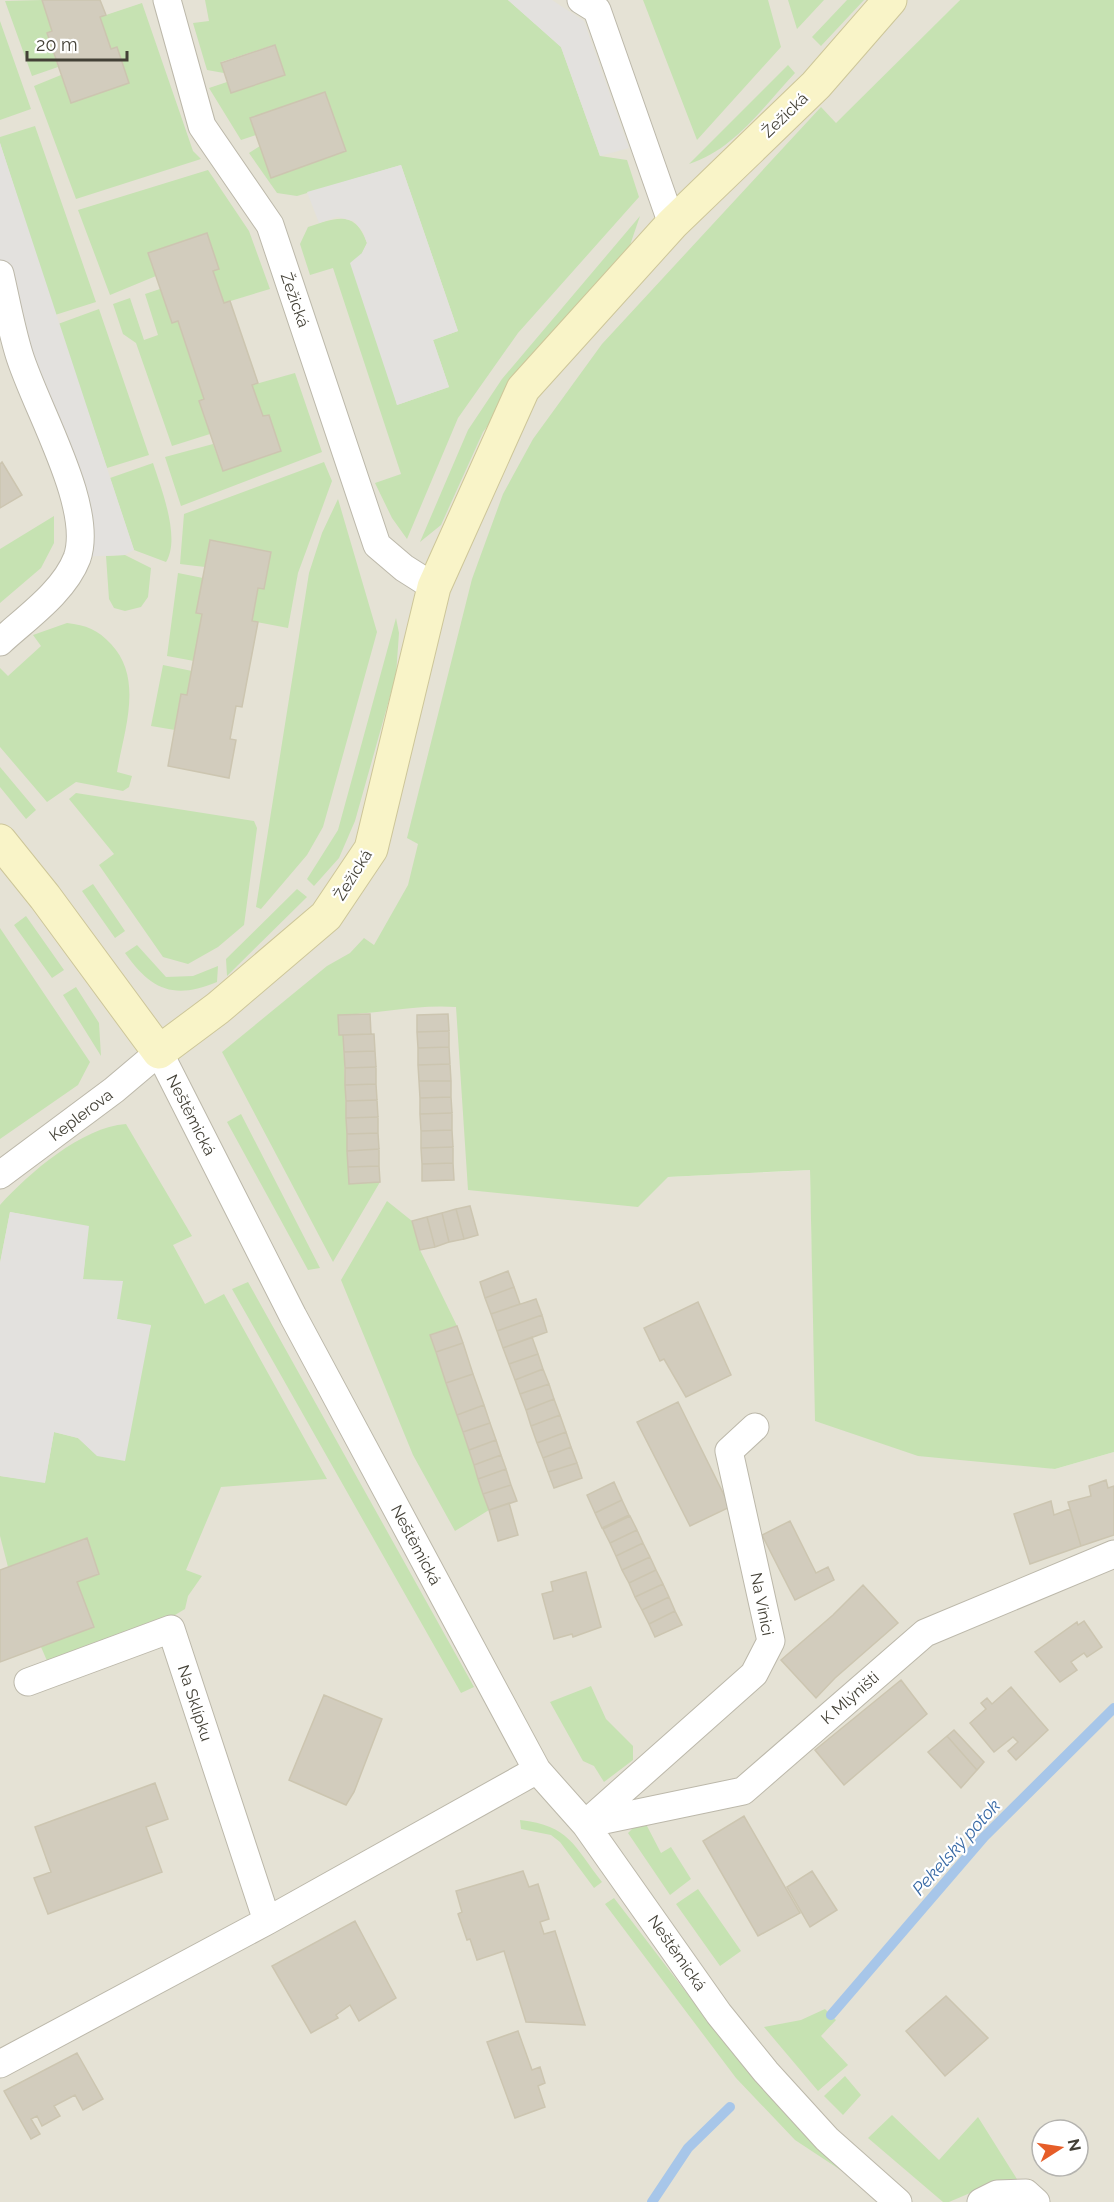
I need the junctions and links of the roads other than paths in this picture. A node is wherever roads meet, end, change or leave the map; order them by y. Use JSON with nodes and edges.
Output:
{"nodes":[{"id":1,"x":167,"y":0,"type":"edge"},
{"id":2,"x":890,"y":0,"type":"edge"},
{"id":3,"x":589,"y":5,"type":"edge"},
{"id":4,"x":672,"y":224,"type":"junction"},
{"id":5,"x":0,"y":274,"type":"edge"},
{"id":6,"x":434,"y":587,"type":"junction"},
{"id":7,"x":0,"y":642,"type":"edge"},
{"id":8,"x":0,"y":841,"type":"edge"},
{"id":9,"x":159,"y":1052,"type":"junction"},
{"id":10,"x":0,"y":1175,"type":"edge"},
{"id":11,"x":755,"y":1427,"type":"dead end"},
{"id":12,"x":1114,"y":1554,"type":"edge"},
{"id":13,"x":28,"y":1682,"type":"dead end"},
{"id":14,"x":537,"y":1770,"type":"junction"},
{"id":15,"x":585,"y":1824,"type":"junction"},
{"id":16,"x":267,"y":1921,"type":"junction"},
{"id":17,"x":0,"y":2064,"type":"edge"},
{"id":18,"x":898,"y":2202,"type":"edge"},
{"id":19,"x":981,"y":2202,"type":"edge"},
{"id":20,"x":1036,"y":2202,"type":"edge"}],
"edges":[{"from":1,"to":6,"type":"street","name":"Žežická"},
{"from":2,"to":4,"type":"street","name":"Žežická"},
{"from":3,"to":4,"type":"street"},
{"from":4,"to":6,"type":"street","name":"Žežická"},
{"from":5,"to":7,"type":"street"},
{"from":6,"to":9,"type":"street","name":"Žežická"},
{"from":8,"to":9,"type":"street","name":"Neštěmická"},
{"from":9,"to":10,"type":"street","name":"Keplerova"},
{"from":9,"to":14,"type":"street","name":"Neštěmická"},
{"from":11,"to":15,"type":"street","name":"Na Vinici"},
{"from":12,"to":15,"type":"street","name":"K Mlýništi"},
{"from":13,"to":16,"type":"street","name":"Na Sklípku"},
{"from":14,"to":15,"type":"street","name":"Neštěmická"},
{"from":14,"to":16,"type":"street"},
{"from":15,"to":18,"type":"street","name":"Neštěmická"},
{"from":16,"to":17,"type":"street"},
{"from":19,"to":20,"type":"street"}]}
